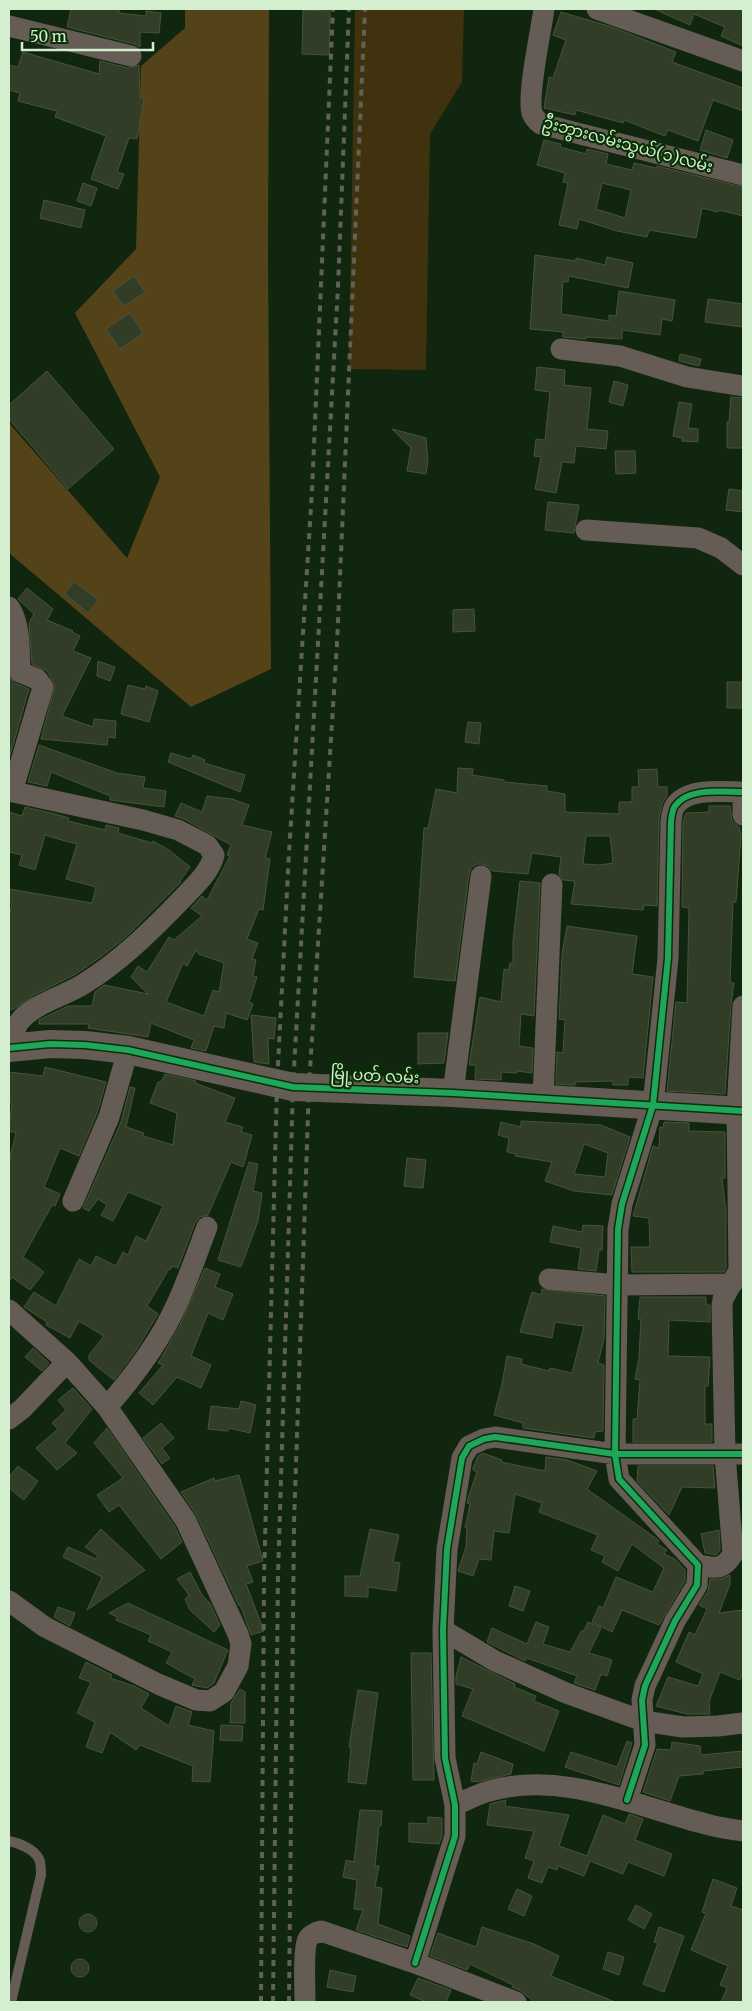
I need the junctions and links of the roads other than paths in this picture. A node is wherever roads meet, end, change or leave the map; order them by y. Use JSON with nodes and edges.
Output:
{"nodes":[{"id":1,"x":544,"y":9,"type":"edge"},
{"id":2,"x":597,"y":9,"type":"edge"},
{"id":3,"x":9,"y":26,"type":"edge"},
{"id":4,"x":131,"y":56,"type":"dead end"},
{"id":5,"x":743,"y":61,"type":"edge"},
{"id":6,"x":743,"y":175,"type":"edge"},
{"id":7,"x":561,"y":349,"type":"dead end"},
{"id":8,"x":743,"y":386,"type":"edge"},
{"id":9,"x":586,"y":530,"type":"dead end"},
{"id":10,"x":743,"y":565,"type":"edge"},
{"id":11,"x":9,"y":607,"type":"edge"},
{"id":12,"x":14,"y":672,"type":"edge"},
{"id":13,"x":10,"y":791,"type":"edge"},
{"id":14,"x":743,"y":792,"type":"edge"},
{"id":15,"x":743,"y":815,"type":"edge"},
{"id":16,"x":480,"y":876,"type":"dead end"},
{"id":17,"x":552,"y":884,"type":"dead end"},
{"id":18,"x":743,"y":1006,"type":"edge"},
{"id":19,"x":11,"y":1048,"type":"edge"},
{"id":20,"x":128,"y":1050,"type":"junction"},
{"id":21,"x":453,"y":1093,"type":"junction"},
{"id":22,"x":543,"y":1098,"type":"junction"},
{"id":23,"x":652,"y":1105,"type":"junction"},
{"id":24,"x":740,"y":1110,"type":"edge"},
{"id":25,"x":73,"y":1201,"type":"dead end"},
{"id":26,"x":207,"y":1227,"type":"dead end"},
{"id":27,"x":549,"y":1279,"type":"dead end"},
{"id":28,"x":732,"y":1284,"type":"junction"},
{"id":29,"x":618,"y":1285,"type":"junction"},
{"id":30,"x":9,"y":1310,"type":"edge"},
{"id":31,"x":67,"y":1362,"type":"junction"},
{"id":32,"x":107,"y":1407,"type":"junction"},
{"id":33,"x":9,"y":1418,"type":"edge"},
{"id":34,"x":615,"y":1454,"type":"junction"},
{"id":35,"x":734,"y":1454,"type":"edge"},
{"id":36,"x":698,"y":1566,"type":"junction"},
{"id":37,"x":9,"y":1601,"type":"edge"},
{"id":38,"x":443,"y":1630,"type":"junction"},
{"id":39,"x":643,"y":1721,"type":"junction"},
{"id":40,"x":743,"y":1723,"type":"edge"},
{"id":41,"x":627,"y":1800,"type":"junction"},
{"id":42,"x":455,"y":1805,"type":"junction"},
{"id":43,"x":743,"y":1832,"type":"edge"},
{"id":44,"x":9,"y":1841,"type":"edge"},
{"id":45,"x":415,"y":1963,"type":"junction"},
{"id":46,"x":11,"y":2002,"type":"edge"},
{"id":47,"x":305,"y":2002,"type":"edge"},
{"id":48,"x":516,"y":2002,"type":"edge"}],
"edges":[{"from":1,"to":6,"type":"street","name":"ဦးဘွားလမ်းသွယ်(၁)လမ်း"},
{"from":2,"to":5,"type":"street"},
{"from":3,"to":4,"type":"street"},
{"from":7,"to":8,"type":"street"},
{"from":9,"to":10,"type":"street"},
{"from":11,"to":12,"type":"street"},
{"from":12,"to":13,"type":"street"},
{"from":13,"to":19,"type":"street"},
{"from":14,"to":15,"type":"street"},
{"from":14,"to":23,"type":"street"},
{"from":16,"to":21,"type":"street"},
{"from":17,"to":22,"type":"street"},
{"from":18,"to":24,"type":"street"},
{"from":19,"to":20,"type":"street","name":"မြို့ပတ် လမ်း"},
{"from":20,"to":21,"type":"street","name":"မြို့ပတ် လမ်း"},
{"from":20,"to":25,"type":"street"},
{"from":21,"to":22,"type":"street","name":"မြို့ပတ် လမ်း"},
{"from":22,"to":23,"type":"street","name":"မြို့ပတ် လမ်း"},
{"from":23,"to":24,"type":"street","name":"မြို့ပတ် လမ်း"},
{"from":23,"to":29,"type":"street"},
{"from":24,"to":28,"type":"street"},
{"from":26,"to":32,"type":"street"},
{"from":27,"to":29,"type":"street"},
{"from":28,"to":29,"type":"street"},
{"from":28,"to":35,"type":"street"},
{"from":29,"to":34,"type":"street"},
{"from":30,"to":31,"type":"street"},
{"from":31,"to":32,"type":"street"},
{"from":31,"to":33,"type":"street"},
{"from":32,"to":37,"type":"street"},
{"from":34,"to":35,"type":"street"},
{"from":34,"to":36,"type":"street"},
{"from":34,"to":38,"type":"street"},
{"from":35,"to":36,"type":"street"},
{"from":36,"to":39,"type":"street"},
{"from":38,"to":39,"type":"street"},
{"from":38,"to":42,"type":"street"},
{"from":39,"to":40,"type":"street"},
{"from":39,"to":41,"type":"street"},
{"from":41,"to":42,"type":"street"},
{"from":41,"to":43,"type":"street"},
{"from":42,"to":45,"type":"street"},
{"from":44,"to":46,"type":"lane"},
{"from":45,"to":47,"type":"street"},
{"from":45,"to":48,"type":"street"}]}
